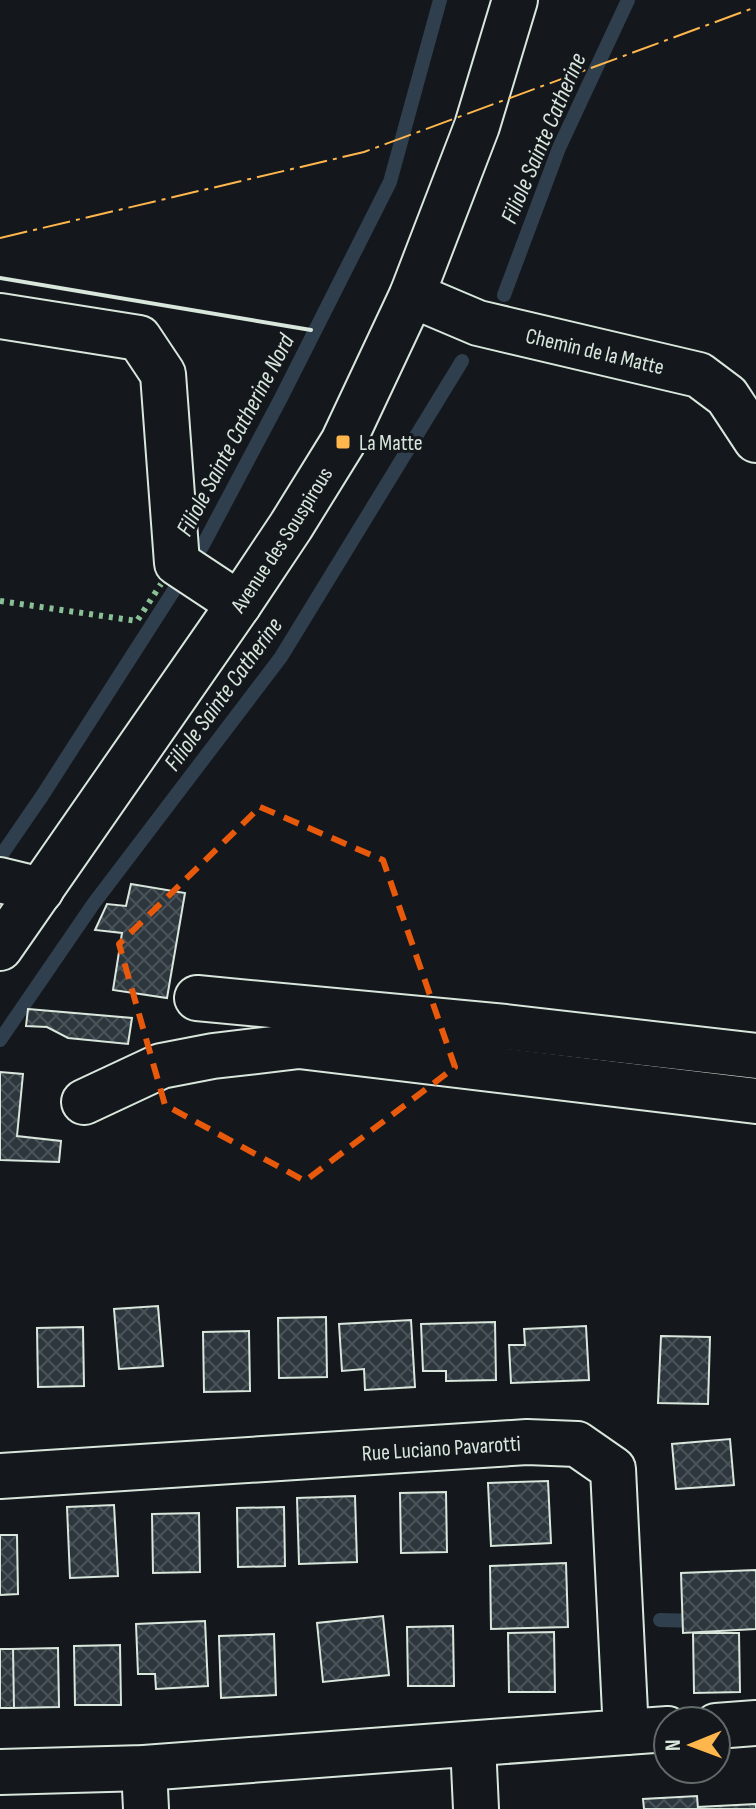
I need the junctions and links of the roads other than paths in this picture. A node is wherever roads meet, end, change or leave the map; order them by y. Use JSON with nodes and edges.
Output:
{"nodes":[{"id":1,"x":515,"y":0,"type":"edge"},
{"id":2,"x":412,"y":295,"type":"junction"},
{"id":3,"x":0,"y":316,"type":"edge"},
{"id":4,"x":756,"y":440,"type":"edge"},
{"id":5,"x":239,"y":604,"type":"junction"},
{"id":6,"x":20,"y":885,"type":"edge"},
{"id":7,"x":0,"y":948,"type":"edge"},
{"id":8,"x":197,"y":998,"type":"dead end"},
{"id":9,"x":756,"y":1056,"type":"edge"},
{"id":10,"x":756,"y":1101,"type":"edge"},
{"id":11,"x":84,"y":1102,"type":"dead end"},
{"id":12,"x":0,"y":1476,"type":"edge"},
{"id":13,"x":756,"y":1723,"type":"edge"},
{"id":14,"x":732,"y":1725,"type":"edge"},
{"id":15,"x":647,"y":1730,"type":"edge"},
{"id":16,"x":473,"y":1744,"type":"junction"},
{"id":17,"x":0,"y":1772,"type":"edge"},
{"id":18,"x":145,"y":1788,"type":"edge"},
{"id":19,"x":476,"y":1809,"type":"edge"}],
"edges":[{"from":1,"to":2,"type":"street","name":"Avenue des Souspirous"},
{"from":2,"to":4,"type":"street","name":"Chemin de la Matte"},
{"from":2,"to":5,"type":"street","name":"Avenue des Souspirous"},
{"from":3,"to":5,"type":"street"},
{"from":5,"to":6,"type":"street","name":"Avenue des Souspirous"},
{"from":6,"to":7,"type":"street","name":"Avenue des Souspirous"},
{"from":8,"to":9,"type":"street"},
{"from":10,"to":11,"type":"street"},
{"from":12,"to":15,"type":"street","name":"Rue Luciano Pavarotti"},
{"from":13,"to":14,"type":"street"},
{"from":15,"to":16,"type":"street","name":"Rue Luciano Pavarotti"},
{"from":16,"to":18,"type":"street","name":"Rue Luciano Pavarotti"},
{"from":16,"to":19,"type":"street"},
{"from":17,"to":18,"type":"street","name":"Rue Luciano Pavarotti"}]}
